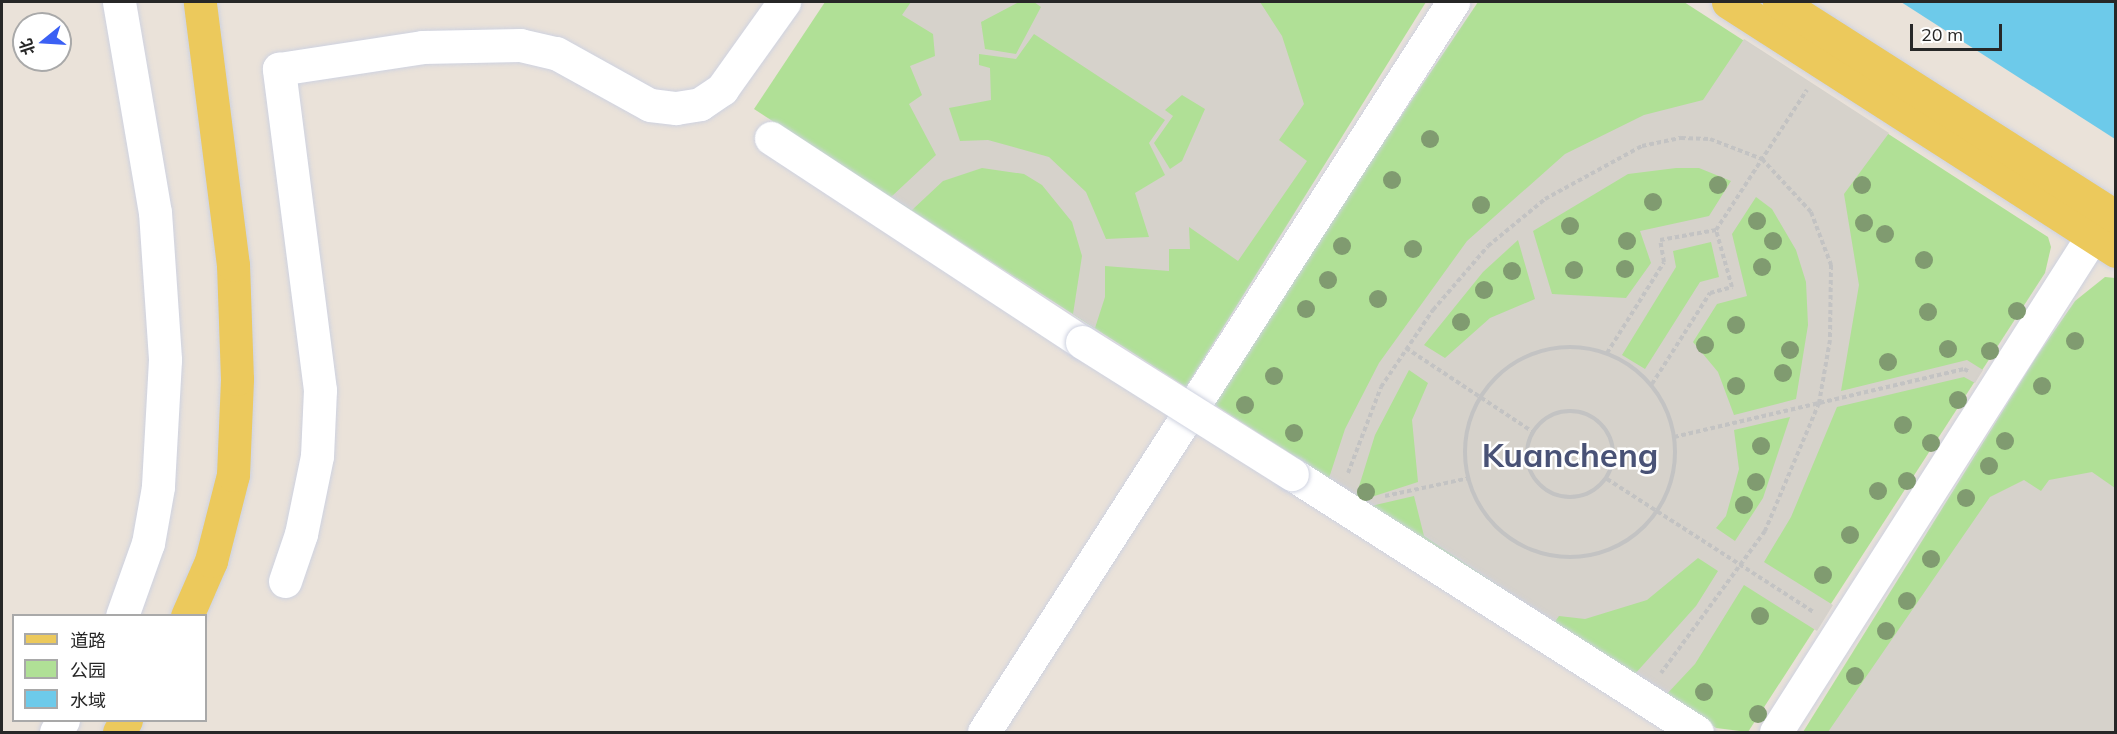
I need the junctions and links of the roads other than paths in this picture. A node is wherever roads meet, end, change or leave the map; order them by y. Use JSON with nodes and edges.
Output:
{"nodes":[{"id":1,"x":119,"y":2,"type":"edge"},
{"id":2,"x":200,"y":2,"type":"edge"},
{"id":3,"x":784,"y":2,"type":"edge"},
{"id":4,"x":1453,"y":2,"type":"edge"},
{"id":5,"x":1728,"y":2,"type":"edge"},
{"id":6,"x":1779,"y":2,"type":"edge"},
{"id":7,"x":771,"y":138,"type":"dead end"},
{"id":8,"x":2108,"y":229,"type":"edge"},
{"id":9,"x":285,"y":581,"type":"dead end"},
{"id":10,"x":122,"y":614,"type":"edge"},
{"id":11,"x":187,"y":614,"type":"edge"},
{"id":12,"x":984,"y":732,"type":"edge"},
{"id":13,"x":1697,"y":732,"type":"edge"},
{"id":14,"x":1776,"y":732,"type":"edge"}],
"edges":[{"from":1,"to":10,"type":"street"},
{"from":2,"to":11,"type":"main road"},
{"from":3,"to":9,"type":"street"},
{"from":4,"to":12,"type":"street"},
{"from":5,"to":8,"type":"main road"},
{"from":6,"to":8,"type":"main road"},
{"from":7,"to":13,"type":"street","bridge":true},
{"from":8,"to":14,"type":"street"}]}
